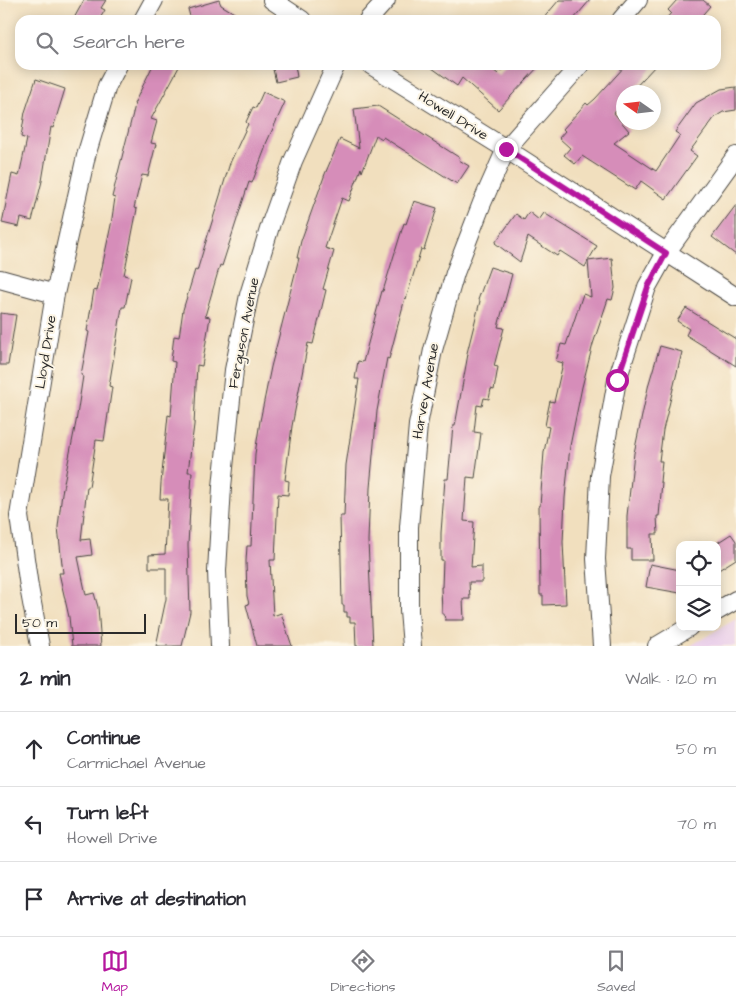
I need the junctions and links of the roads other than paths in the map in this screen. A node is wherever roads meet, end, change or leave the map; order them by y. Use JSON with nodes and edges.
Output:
{"nodes":[{"id":1,"x":154,"y":0,"type":"edge"},
{"id":2,"x":272,"y":0,"type":"edge"},
{"id":3,"x":386,"y":0,"type":"edge"},
{"id":4,"x":638,"y":0,"type":"edge"},
{"id":5,"x":146,"y":15,"type":"edge"},
{"id":6,"x":294,"y":15,"type":"edge"},
{"id":7,"x":372,"y":15,"type":"edge"},
{"id":8,"x":624,"y":15,"type":"edge"},
{"id":9,"x":115,"y":70,"type":"edge"},
{"id":10,"x":334,"y":70,"type":"edge"},
{"id":11,"x":379,"y":70,"type":"edge"},
{"id":12,"x":576,"y":70,"type":"edge"},
{"id":13,"x":506,"y":149,"type":"junction"},
{"id":14,"x":736,"y":156,"type":"edge"},
{"id":15,"x":666,"y":253,"type":"junction"},
{"id":16,"x":0,"y":279,"type":"edge"},
{"id":17,"x":55,"y":294,"type":"junction"},
{"id":18,"x":736,"y":297,"type":"edge"},
{"id":19,"x":736,"y":600,"type":"edge"},
{"id":20,"x":721,"y":609,"type":"edge"},
{"id":21,"x":682,"y":631,"type":"edge"},
{"id":22,"x":40,"y":646,"type":"edge"},
{"id":23,"x":220,"y":646,"type":"edge"},
{"id":24,"x":412,"y":646,"type":"edge"},
{"id":25,"x":602,"y":646,"type":"edge"},
{"id":26,"x":657,"y":646,"type":"edge"}],
"edges":[{"from":1,"to":5,"type":"street"},
{"from":2,"to":6,"type":"street"},
{"from":3,"to":7,"type":"street"},
{"from":4,"to":8,"type":"street"},
{"from":9,"to":17,"type":"street","name":"Lloyd Drive"},
{"from":10,"to":23,"type":"street","name":"Ferguson Avenue"},
{"from":11,"to":13,"type":"street","name":"Howell Drive"},
{"from":12,"to":13,"type":"street","name":"Harvey Avenue"},
{"from":13,"to":15,"type":"street","name":"Howell Drive"},
{"from":13,"to":24,"type":"street","name":"Harvey Avenue"},
{"from":14,"to":15,"type":"street"},
{"from":15,"to":18,"type":"street","name":"Howell Drive"},
{"from":15,"to":25,"type":"street"},
{"from":16,"to":17,"type":"street"},
{"from":17,"to":22,"type":"street","name":"Lloyd Drive"},
{"from":19,"to":20,"type":"street"},
{"from":21,"to":26,"type":"street"}]}
